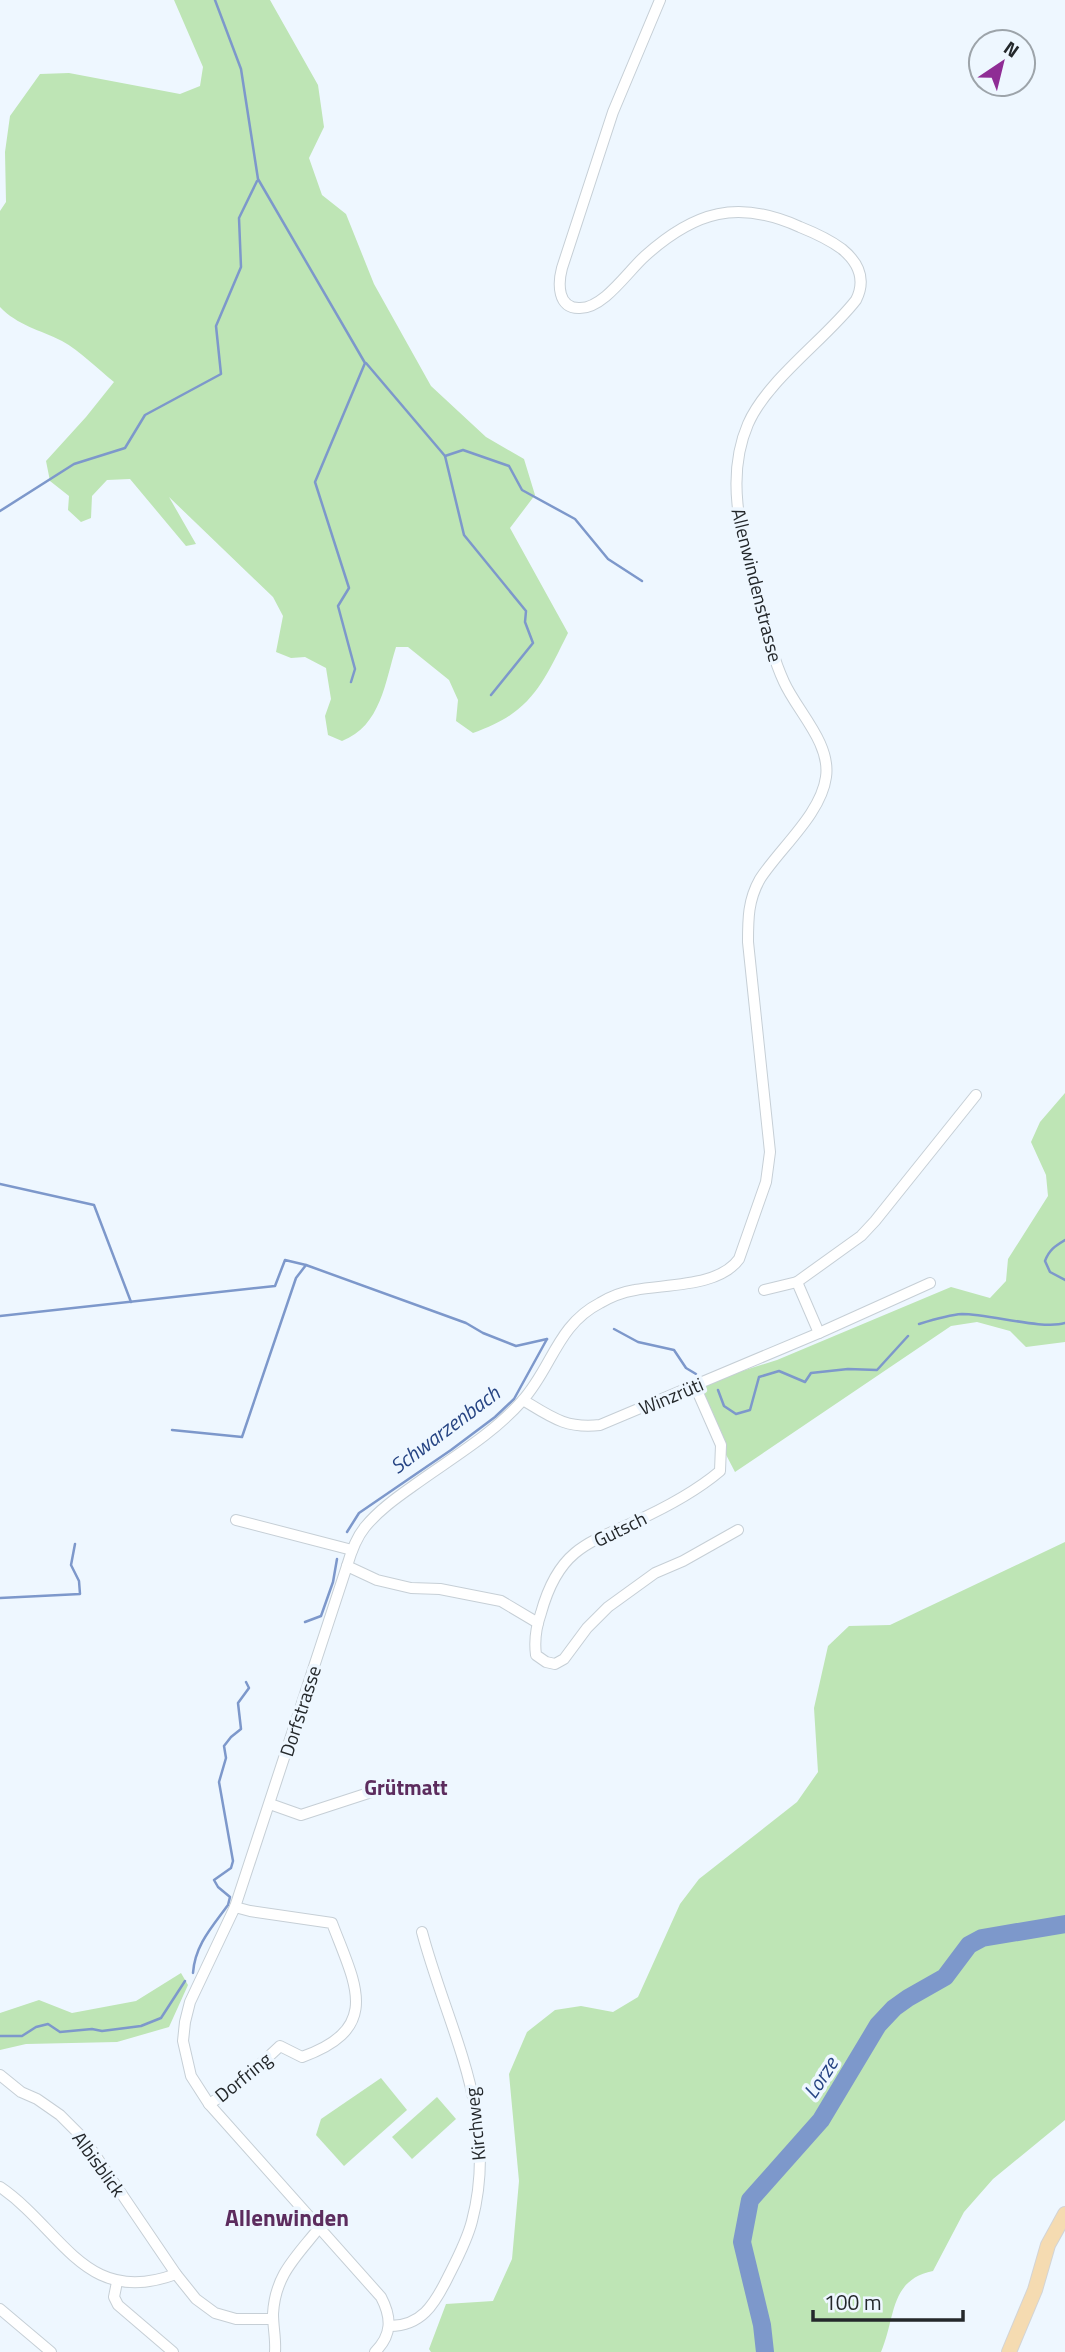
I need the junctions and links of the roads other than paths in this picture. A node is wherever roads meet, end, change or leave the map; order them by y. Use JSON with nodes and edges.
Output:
{"nodes":[{"id":1,"x":660,"y":0,"type":"edge"},
{"id":2,"x":976,"y":1095,"type":"dead end"},
{"id":3,"x":761,"y":1198,"type":"joint"},
{"id":4,"x":797,"y":1282,"type":"junction"},
{"id":5,"x":930,"y":1283,"type":"dead end"},
{"id":6,"x":764,"y":1290,"type":"dead end"},
{"id":7,"x":819,"y":1333,"type":"junction"},
{"id":8,"x":695,"y":1386,"type":"junction"},
{"id":9,"x":523,"y":1400,"type":"junction"},
{"id":10,"x":236,"y":1520,"type":"dead end"},
{"id":11,"x":738,"y":1530,"type":"dead end"},
{"id":12,"x":352,"y":1550,"type":"junction"},
{"id":13,"x":347,"y":1566,"type":"junction"},
{"id":14,"x":538,"y":1623,"type":"junction"},
{"id":15,"x":393,"y":1785,"type":"dead end"},
{"id":16,"x":270,"y":1804,"type":"junction"},
{"id":17,"x":235,"y":1907,"type":"junction"},
{"id":18,"x":422,"y":1932,"type":"dead end"},
{"id":19,"x":0,"y":2075,"type":"edge"},
{"id":20,"x":209,"y":2104,"type":"junction"},
{"id":21,"x":0,"y":2186,"type":"edge"},
{"id":22,"x":1065,"y":2214,"type":"edge"},
{"id":23,"x":319,"y":2228,"type":"junction"},
{"id":24,"x":176,"y":2274,"type":"junction"},
{"id":25,"x":117,"y":2282,"type":"junction"},
{"id":26,"x":0,"y":2309,"type":"edge"},
{"id":27,"x":273,"y":2319,"type":"junction"},
{"id":28,"x":390,"y":2326,"type":"junction"},
{"id":29,"x":51,"y":2352,"type":"edge"},
{"id":30,"x":173,"y":2352,"type":"edge"},
{"id":31,"x":275,"y":2352,"type":"edge"},
{"id":32,"x":375,"y":2352,"type":"edge"},
{"id":33,"x":1009,"y":2352,"type":"edge"}],
"edges":[{"from":1,"to":3,"type":"street","name":"Allenwindenstrasse"},
{"from":2,"to":4,"type":"street"},
{"from":3,"to":9,"type":"street","name":"Dorfstrasse"},
{"from":4,"to":6,"type":"street"},
{"from":4,"to":7,"type":"street"},
{"from":5,"to":7,"type":"street","name":"Winzrüti"},
{"from":7,"to":8,"type":"street","name":"Winzrüti"},
{"from":8,"to":9,"type":"street","name":"Winzrüti"},
{"from":8,"to":14,"type":"street","name":"Gutsch"},
{"from":9,"to":12,"type":"street","name":"Dorfstrasse"},
{"from":10,"to":12,"type":"street"},
{"from":11,"to":14,"type":"street","name":"Gutsch"},
{"from":12,"to":13,"type":"street","name":"Dorfstrasse"},
{"from":13,"to":14,"type":"street"},
{"from":13,"to":16,"type":"street","name":"Dorfstrasse"},
{"from":15,"to":16,"type":"street"},
{"from":16,"to":17,"type":"street","name":"Dorfstrasse"},
{"from":17,"to":20,"type":"street","name":"Dorfstrasse"},
{"from":17,"to":20,"type":"street","name":"Dorfring"},
{"from":18,"to":28,"type":"street","name":"Kirchweg"},
{"from":19,"to":24,"type":"street","name":"Albisblick"},
{"from":20,"to":23,"type":"street","name":"Dorfstrasse"},
{"from":21,"to":25,"type":"street"},
{"from":22,"to":33,"type":"main road"},
{"from":23,"to":27,"type":"street"},
{"from":23,"to":28,"type":"street","name":"Dorfstrasse"},
{"from":24,"to":25,"type":"street"},
{"from":24,"to":27,"type":"street","name":"Albisblick"},
{"from":25,"to":30,"type":"street"},
{"from":26,"to":29,"type":"street"},
{"from":27,"to":31,"type":"street"},
{"from":28,"to":32,"type":"street"}]}
